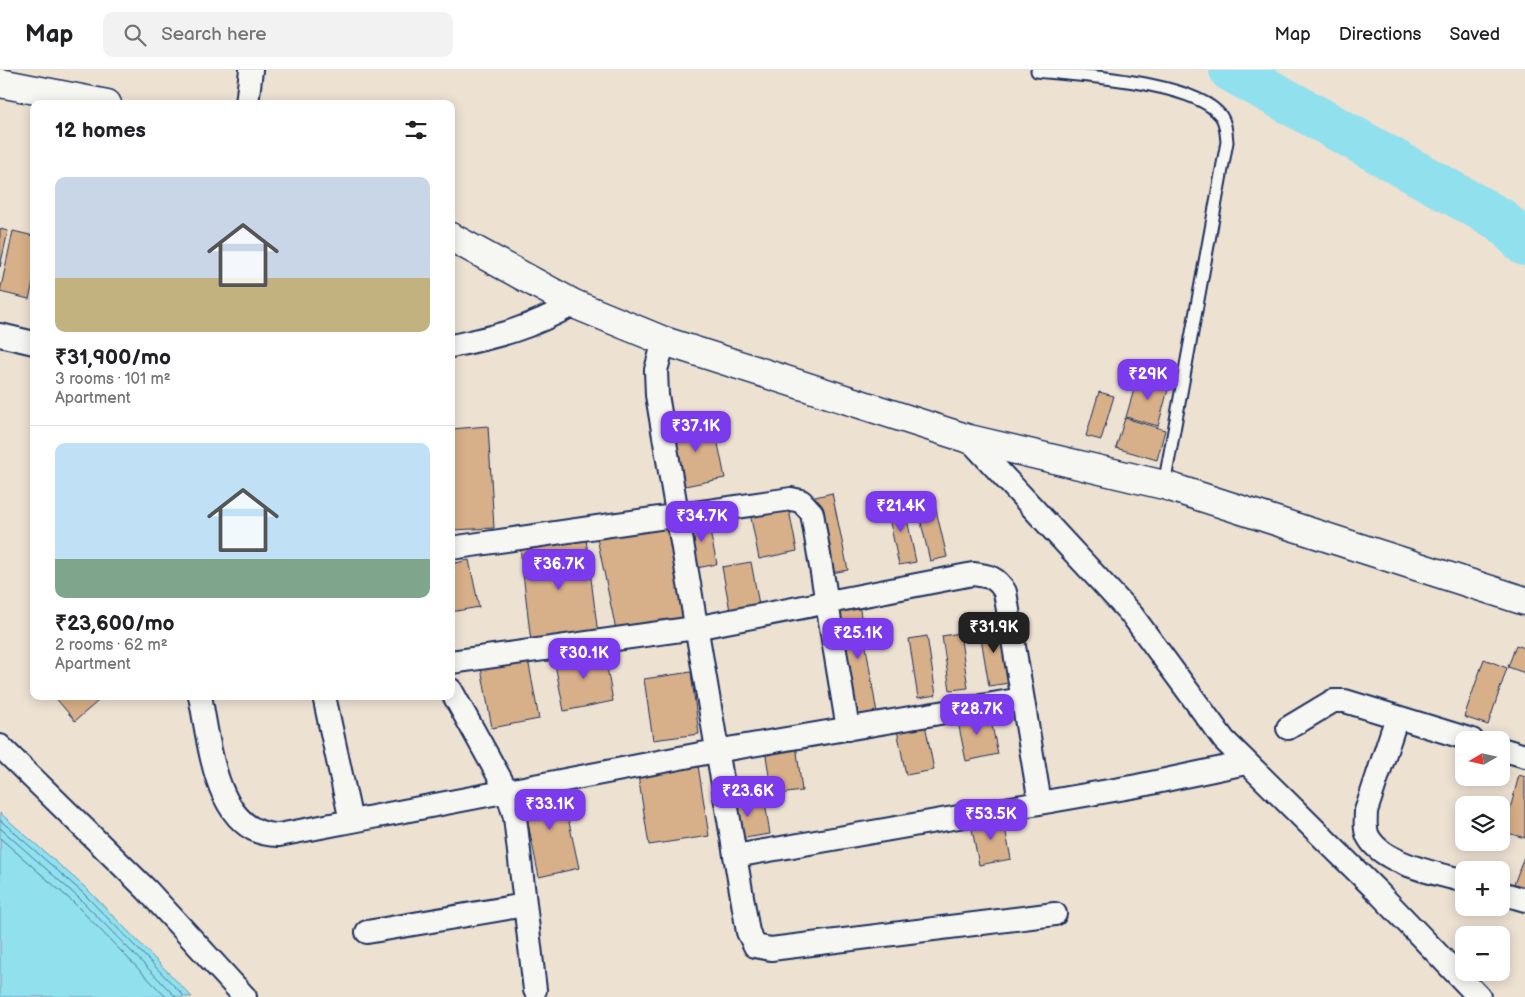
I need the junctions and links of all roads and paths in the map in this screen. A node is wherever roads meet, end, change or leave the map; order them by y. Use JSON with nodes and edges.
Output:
{"nodes":[{"id":1,"x":251,"y":70,"type":"edge"},
{"id":2,"x":1037,"y":71,"type":"edge"},
{"id":3,"x":0,"y":83,"type":"edge"},
{"id":4,"x":87,"y":100,"type":"edge"},
{"id":5,"x":247,"y":100,"type":"edge"},
{"id":6,"x":455,"y":239,"type":"edge"},
{"id":7,"x":574,"y":304,"type":"junction"},
{"id":8,"x":0,"y":335,"type":"edge"},
{"id":9,"x":664,"y":341,"type":"junction"},
{"id":10,"x":30,"y":342,"type":"edge"},
{"id":11,"x":455,"y":345,"type":"edge"},
{"id":12,"x":969,"y":440,"type":"junction"},
{"id":13,"x":1164,"y":485,"type":"junction"},
{"id":14,"x":676,"y":516,"type":"junction"},
{"id":15,"x":455,"y":547,"type":"edge"},
{"id":16,"x":1525,"y":601,"type":"edge"},
{"id":17,"x":828,"y":602,"type":"junction"},
{"id":18,"x":695,"y":628,"type":"junction"},
{"id":19,"x":455,"y":661,"type":"edge"},
{"id":20,"x":455,"y":697,"type":"edge"},
{"id":21,"x":1022,"y":699,"type":"junction"},
{"id":22,"x":201,"y":700,"type":"edge"},
{"id":23,"x":325,"y":700,"type":"edge"},
{"id":24,"x":1397,"y":717,"type":"junction"},
{"id":25,"x":1288,"y":728,"type":"dead end"},
{"id":26,"x":848,"y":729,"type":"junction"},
{"id":27,"x":1455,"y":735,"type":"edge"},
{"id":28,"x":0,"y":746,"type":"edge"},
{"id":29,"x":716,"y":751,"type":"junction"},
{"id":30,"x":1510,"y":752,"type":"edge"},
{"id":31,"x":1525,"y":756,"type":"edge"},
{"id":32,"x":1246,"y":763,"type":"junction"},
{"id":33,"x":506,"y":790,"type":"junction"},
{"id":34,"x":1040,"y":803,"type":"junction"},
{"id":35,"x":351,"y":820,"type":"junction"},
{"id":36,"x":735,"y":856,"type":"junction"},
{"id":37,"x":1455,"y":878,"type":"edge"},
{"id":38,"x":1510,"y":896,"type":"edge"},
{"id":39,"x":1525,"y":900,"type":"edge"},
{"id":40,"x":525,"y":905,"type":"junction"},
{"id":41,"x":1055,"y":914,"type":"dead end"},
{"id":42,"x":367,"y":932,"type":"dead end"},
{"id":43,"x":535,"y":990,"type":"dead end"},
{"id":44,"x":245,"y":997,"type":"edge"},
{"id":45,"x":1479,"y":997,"type":"edge"}],
"edges":[{"from":1,"to":5,"type":"street"},
{"from":2,"to":13,"type":"lane"},
{"from":3,"to":4,"type":"street"},
{"from":6,"to":7,"type":"street"},
{"from":7,"to":9,"type":"street"},
{"from":7,"to":11,"type":"street"},
{"from":8,"to":10,"type":"street"},
{"from":9,"to":12,"type":"street"},
{"from":9,"to":14,"type":"street"},
{"from":12,"to":13,"type":"street"},
{"from":12,"to":32,"type":"street"},
{"from":13,"to":16,"type":"street"},
{"from":14,"to":15,"type":"street"},
{"from":14,"to":17,"type":"street"},
{"from":14,"to":18,"type":"street"},
{"from":17,"to":18,"type":"street"},
{"from":17,"to":21,"type":"street"},
{"from":17,"to":26,"type":"street"},
{"from":18,"to":19,"type":"street"},
{"from":18,"to":29,"type":"street"},
{"from":20,"to":33,"type":"street"},
{"from":21,"to":26,"type":"street"},
{"from":21,"to":34,"type":"street"},
{"from":22,"to":35,"type":"street"},
{"from":23,"to":35,"type":"street"},
{"from":24,"to":25,"type":"street"},
{"from":24,"to":27,"type":"street"},
{"from":24,"to":37,"type":"street"},
{"from":26,"to":29,"type":"street"},
{"from":28,"to":44,"type":"street"},
{"from":29,"to":33,"type":"street"},
{"from":29,"to":36,"type":"street"},
{"from":30,"to":31,"type":"street"},
{"from":32,"to":34,"type":"street"},
{"from":32,"to":45,"type":"street"},
{"from":33,"to":35,"type":"street"},
{"from":33,"to":40,"type":"street"},
{"from":34,"to":36,"type":"street"},
{"from":36,"to":41,"type":"street"},
{"from":38,"to":39,"type":"street"},
{"from":40,"to":42,"type":"street"},
{"from":40,"to":43,"type":"street"}]}
